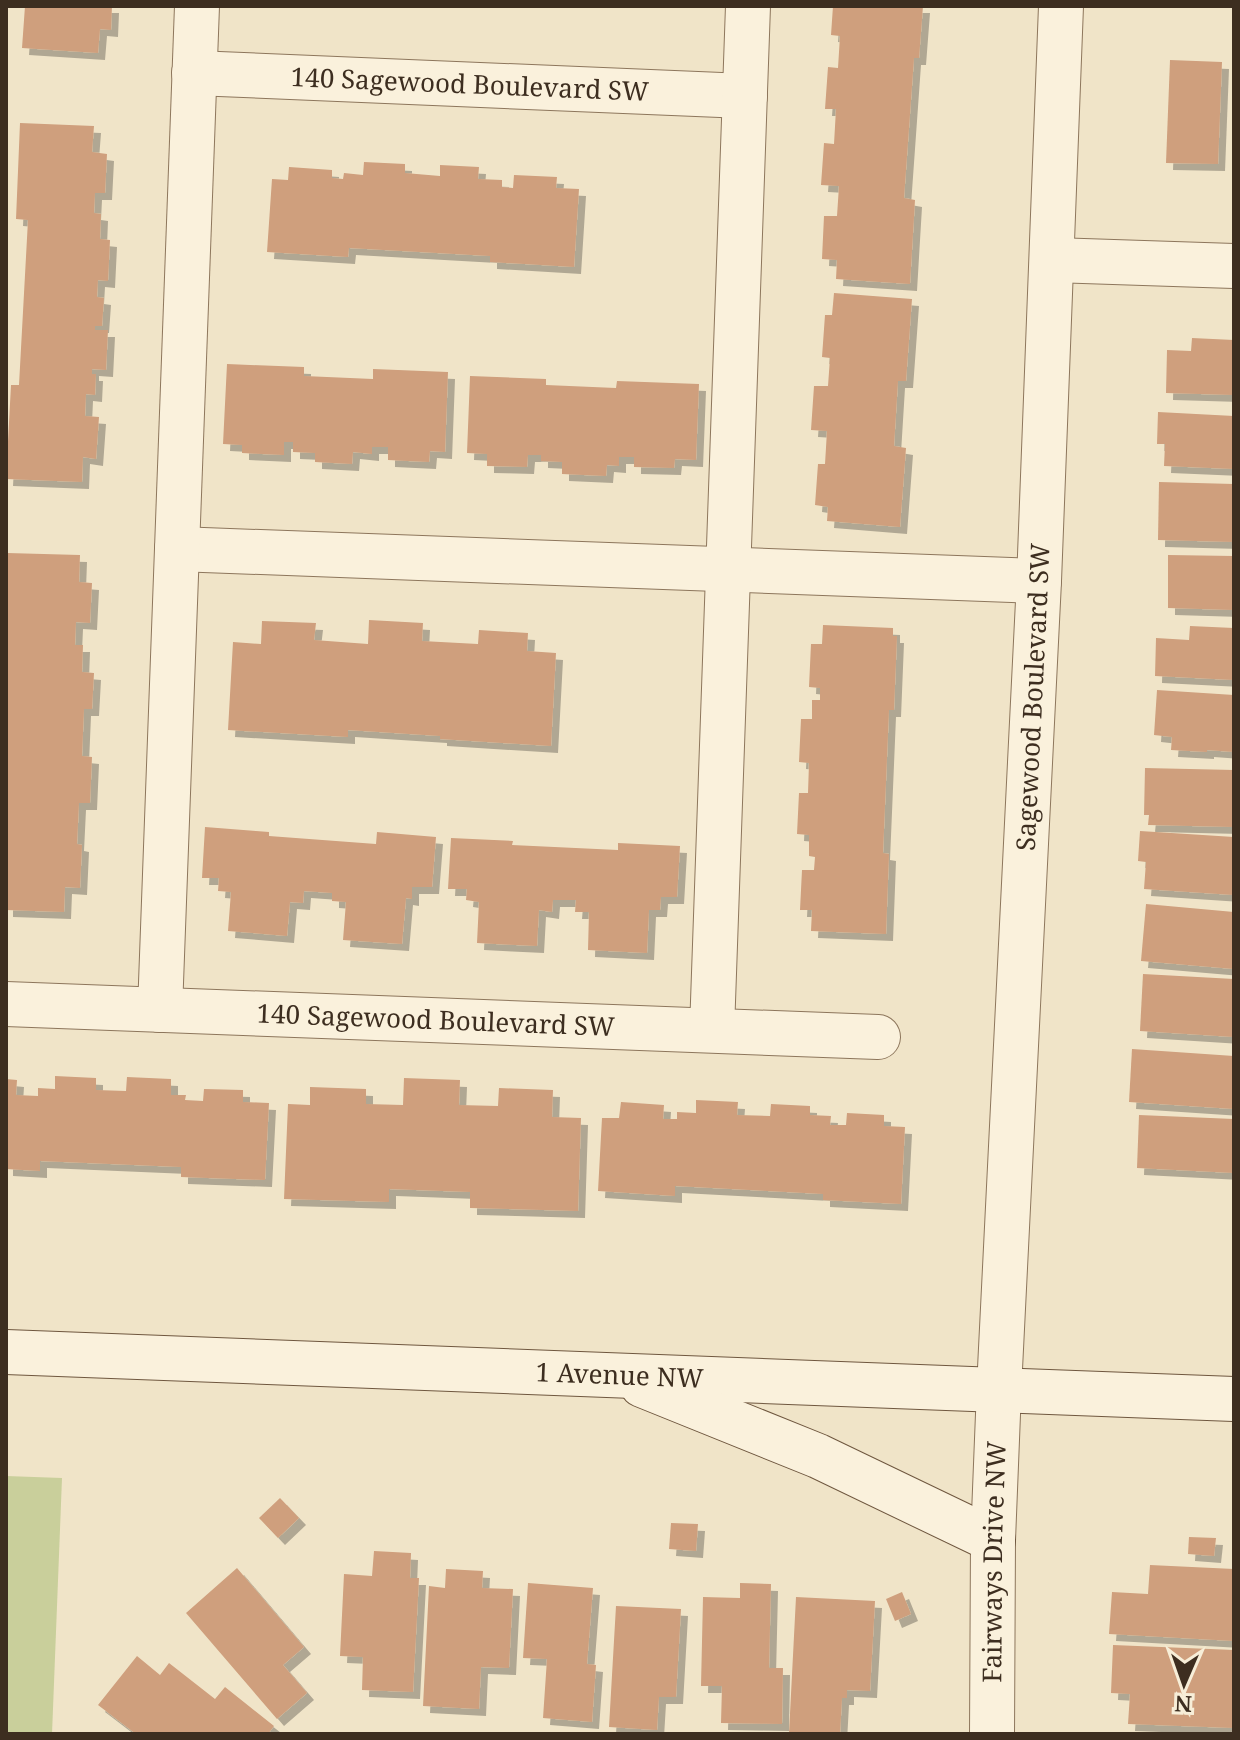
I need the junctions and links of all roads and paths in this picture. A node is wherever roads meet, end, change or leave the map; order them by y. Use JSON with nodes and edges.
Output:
{"nodes":[{"id":1,"x":197,"y":6,"type":"edge"},
{"id":2,"x":748,"y":6,"type":"edge"},
{"id":3,"x":1061,"y":6,"type":"edge"},
{"id":4,"x":194,"y":73,"type":"junction"},
{"id":5,"x":745,"y":96,"type":"junction"},
{"id":6,"x":1053,"y":260,"type":"junction"},
{"id":7,"x":1234,"y":266,"type":"edge"},
{"id":8,"x":177,"y":549,"type":"junction"},
{"id":9,"x":728,"y":570,"type":"junction"},
{"id":10,"x":1039,"y":581,"type":"junction"},
{"id":11,"x":6,"y":1004,"type":"edge"},
{"id":12,"x":160,"y":1010,"type":"junction"},
{"id":13,"x":712,"y":1030,"type":"junction"},
{"id":14,"x":878,"y":1037,"type":"dead end"},
{"id":15,"x":6,"y":1352,"type":"edge"},
{"id":16,"x":614,"y":1374,"type":"junction"},
{"id":17,"x":999,"y":1389,"type":"junction"},
{"id":18,"x":1234,"y":1399,"type":"edge"},
{"id":19,"x":993,"y":1540,"type":"junction"},
{"id":20,"x":992,"y":1734,"type":"edge"}],
"edges":[{"from":1,"to":4,"type":"street"},
{"from":2,"to":5,"type":"street"},
{"from":3,"to":6,"type":"street","name":"Sagewood Boulevard SW"},
{"from":4,"to":5,"type":"street","name":"140 Sagewood Boulevard SW"},
{"from":4,"to":8,"type":"street"},
{"from":5,"to":9,"type":"street"},
{"from":6,"to":7,"type":"street"},
{"from":6,"to":10,"type":"street","name":"Sagewood Boulevard SW"},
{"from":8,"to":9,"type":"street"},
{"from":8,"to":12,"type":"street"},
{"from":9,"to":10,"type":"street"},
{"from":9,"to":13,"type":"street"},
{"from":10,"to":17,"type":"street","name":"Sagewood Boulevard SW"},
{"from":11,"to":12,"type":"street","name":"140 Sagewood Boulevard SW"},
{"from":12,"to":13,"type":"street","name":"140 Sagewood Boulevard SW"},
{"from":13,"to":14,"type":"street","name":"140 Sagewood Boulevard SW"},
{"from":15,"to":16,"type":"street","name":"1 Avenue NW"},
{"from":16,"to":17,"type":"street","name":"1 Avenue NW"},
{"from":16,"to":19,"type":"street"},
{"from":17,"to":18,"type":"street","name":"1 Avenue NW"},
{"from":17,"to":19,"type":"street","name":"Fairways Drive NW"},
{"from":19,"to":20,"type":"street","name":"Fairways Drive NW"}]}
